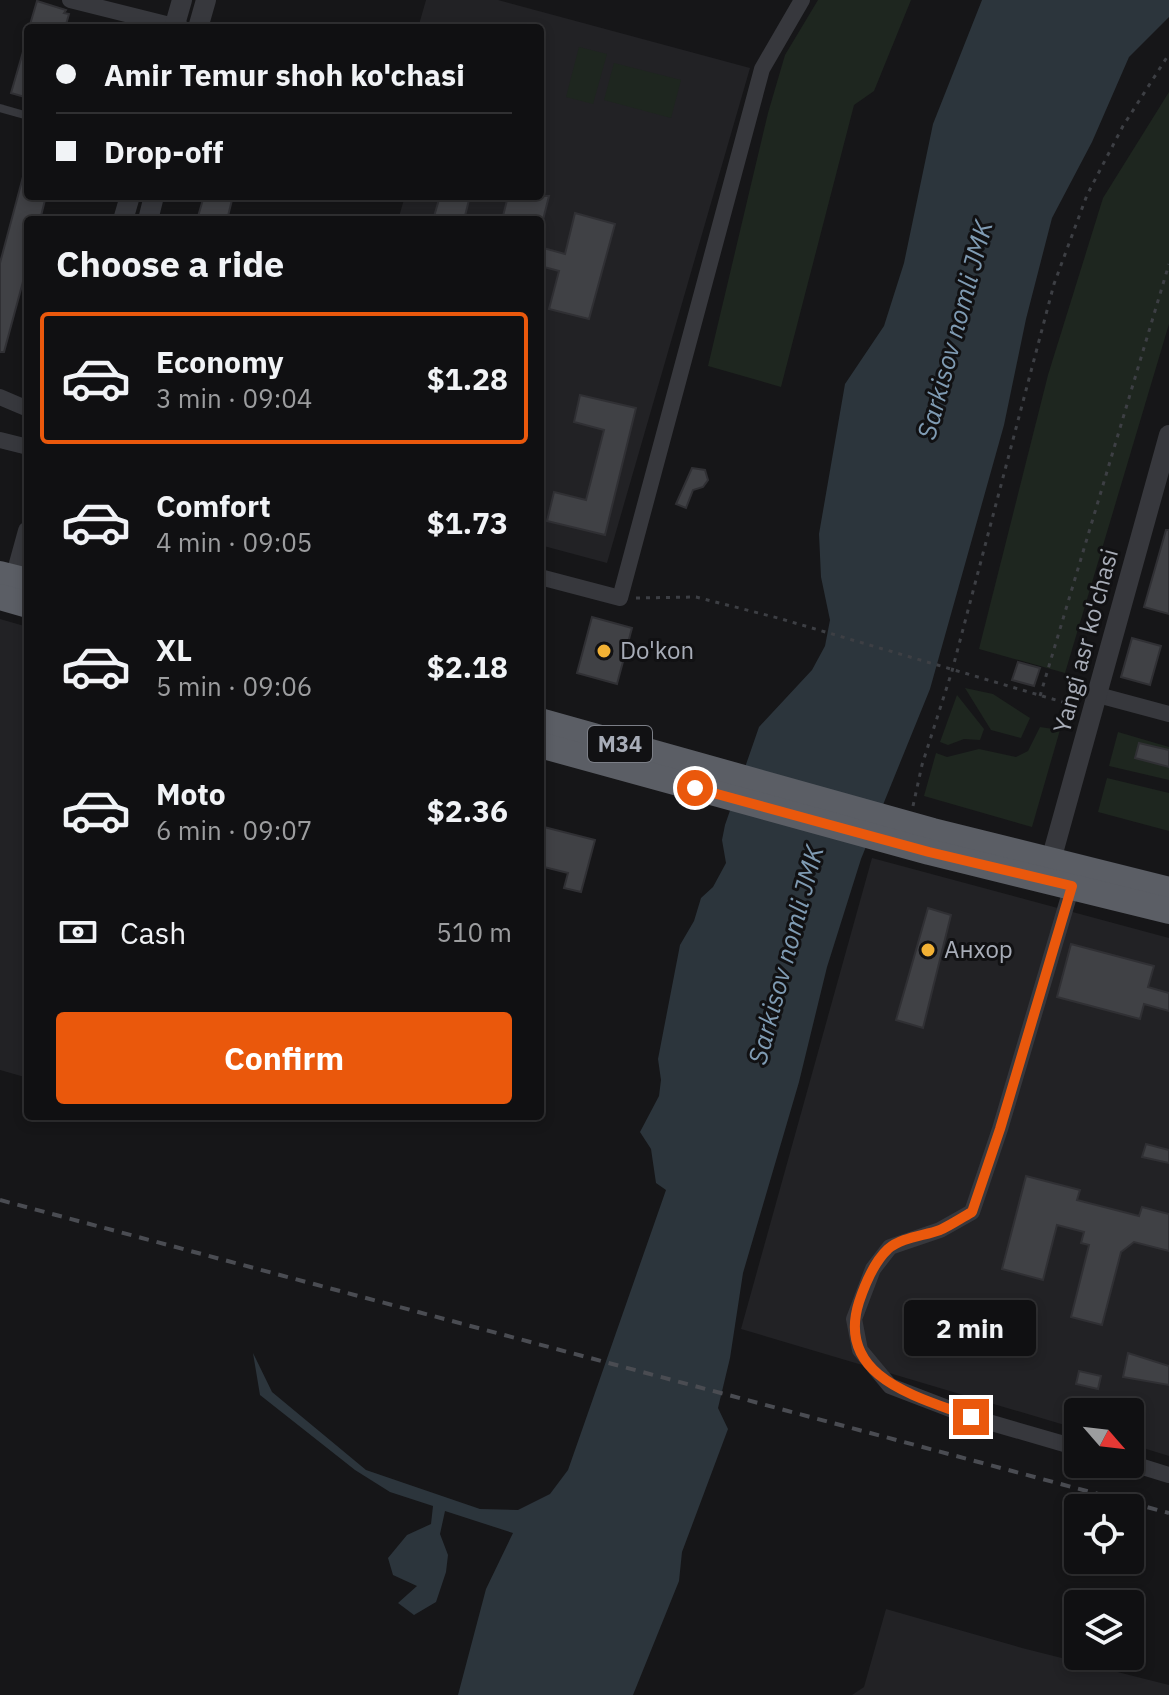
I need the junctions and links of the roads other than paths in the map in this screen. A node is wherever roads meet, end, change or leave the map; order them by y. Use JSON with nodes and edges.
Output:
{"nodes":[{"id":1,"x":70,"y":0,"type":"edge"},
{"id":2,"x":182,"y":0,"type":"edge"},
{"id":3,"x":206,"y":0,"type":"edge"},
{"id":4,"x":802,"y":0,"type":"edge"},
{"id":5,"x":162,"y":24,"type":"edge"},
{"id":6,"x":178,"y":24,"type":"edge"},
{"id":7,"x":199,"y":24,"type":"edge"},
{"id":8,"x":0,"y":108,"type":"edge"},
{"id":9,"x":24,"y":115,"type":"edge"},
{"id":10,"x":0,"y":397,"type":"edge"},
{"id":11,"x":24,"y":407,"type":"edge"},
{"id":12,"x":1169,"y":435,"type":"edge"},
{"id":13,"x":0,"y":440,"type":"edge"},
{"id":14,"x":24,"y":446,"type":"edge"},
{"id":15,"x":24,"y":548,"type":"edge"},
{"id":16,"x":544,"y":578,"type":"edge"},
{"id":17,"x":16,"y":582,"type":"edge"},
{"id":18,"x":1098,"y":695,"type":"junction"},
{"id":19,"x":1169,"y":714,"type":"edge"},
{"id":20,"x":544,"y":722,"type":"edge"},
{"id":21,"x":544,"y":746,"type":"edge"},
{"id":22,"x":697,"y":777,"type":"junction"},
{"id":23,"x":929,"y":831,"type":"junction"},
{"id":24,"x":1051,"y":860,"type":"junction"},
{"id":25,"x":1072,"y":886,"type":"junction"},
{"id":26,"x":1169,"y":890,"type":"edge"},
{"id":27,"x":1169,"y":911,"type":"edge"},
{"id":28,"x":1064,"y":1444,"type":"edge"},
{"id":29,"x":1144,"y":1467,"type":"edge"},
{"id":30,"x":1169,"y":1475,"type":"edge"}],
"edges":[{"from":1,"to":5,"type":"street"},
{"from":2,"to":6,"type":"street"},
{"from":3,"to":7,"type":"street"},
{"from":4,"to":16,"type":"street"},
{"from":8,"to":9,"type":"lane"},
{"from":10,"to":11,"type":"street"},
{"from":12,"to":18,"type":"street","name":"Yangi asr ko'chasi"},
{"from":13,"to":14,"type":"street"},
{"from":15,"to":17,"type":"street"},
{"from":18,"to":19,"type":"street"},
{"from":18,"to":24,"type":"street","name":"Yangi asr ko'chasi"},
{"from":20,"to":22,"type":"highway","number":"M34"},
{"from":21,"to":22,"type":"highway","number":"M34"},
{"from":22,"to":23,"type":"highway","number":"M34"},
{"from":23,"to":24,"type":"highway","number":"M34"},
{"from":23,"to":25,"type":"highway","number":"M34"},
{"from":24,"to":26,"type":"highway","number":"M34"},
{"from":25,"to":27,"type":"highway","number":"M34"},
{"from":25,"to":28,"type":"street"},
{"from":29,"to":30,"type":"street"}]}
